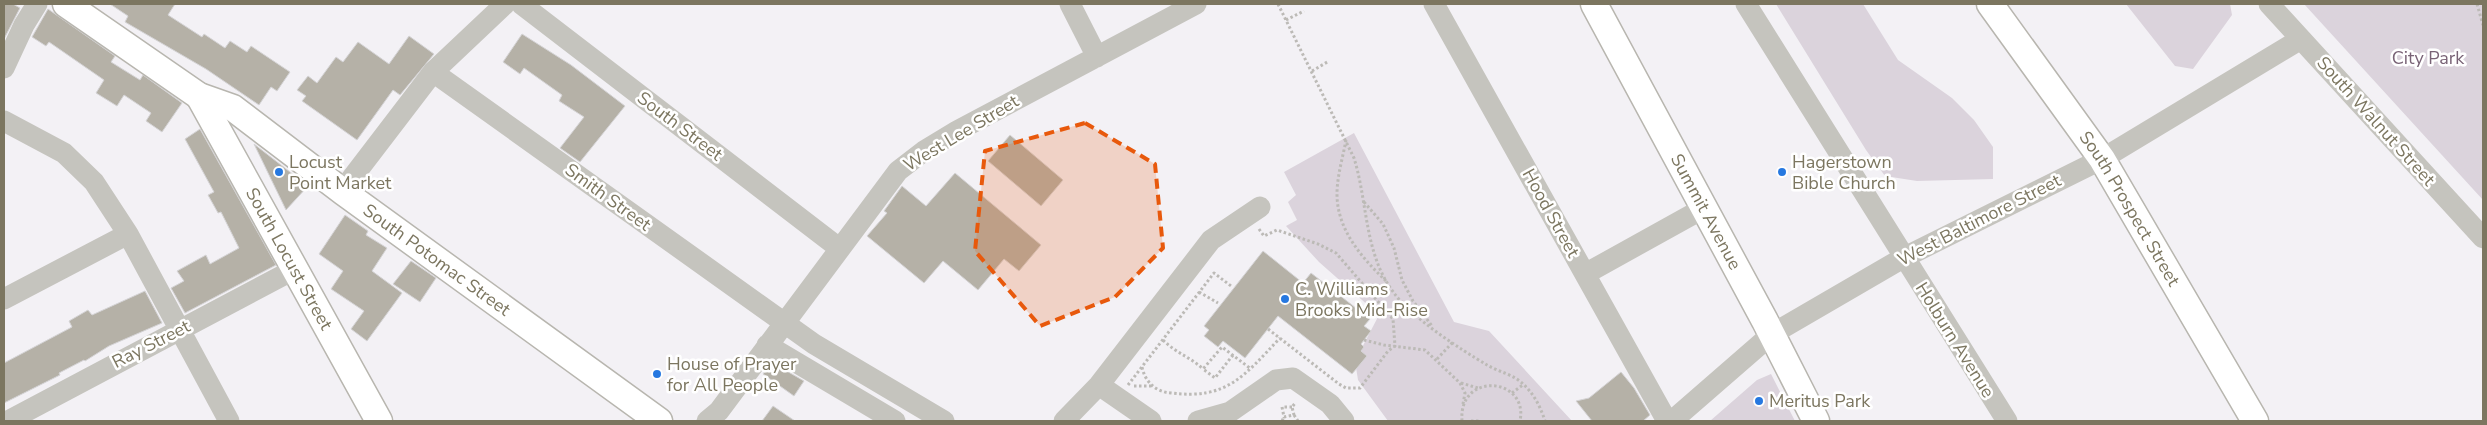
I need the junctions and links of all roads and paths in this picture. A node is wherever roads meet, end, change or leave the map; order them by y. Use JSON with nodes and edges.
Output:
{"nodes":[{"id":1,"x":37,"y":4,"type":"edge"},
{"id":2,"x":66,"y":4,"type":"edge"},
{"id":3,"x":505,"y":4,"type":"edge"},
{"id":4,"x":520,"y":4,"type":"edge"},
{"id":5,"x":1070,"y":4,"type":"edge"},
{"id":6,"x":1196,"y":4,"type":"edge"},
{"id":7,"x":1278,"y":4,"type":"edge"},
{"id":8,"x":1434,"y":4,"type":"edge"},
{"id":9,"x":1594,"y":4,"type":"edge"},
{"id":10,"x":1746,"y":4,"type":"edge"},
{"id":11,"x":1990,"y":4,"type":"edge"},
{"id":12,"x":2269,"y":4,"type":"edge"},
{"id":13,"x":2476,"y":4,"type":"edge"},
{"id":14,"x":1304,"y":11,"type":"dead end"},
{"id":15,"x":1286,"y":20,"type":"junction"},
{"id":16,"x":2483,"y":25,"type":"edge"},
{"id":17,"x":2300,"y":39,"type":"junction"},
{"id":18,"x":1097,"y":57,"type":"junction"},
{"id":19,"x":1329,"y":61,"type":"dead end"},
{"id":20,"x":4,"y":68,"type":"edge"},
{"id":21,"x":1312,"y":70,"type":"junction"},
{"id":22,"x":433,"y":72,"type":"junction"},
{"id":23,"x":199,"y":96,"type":"junction"},
{"id":24,"x":4,"y":120,"type":"edge"},
{"id":25,"x":265,"y":130,"type":"junction"},
{"id":26,"x":1346,"y":140,"type":"junction"},
{"id":27,"x":233,"y":154,"type":"junction"},
{"id":28,"x":2102,"y":159,"type":"junction"},
{"id":29,"x":342,"y":191,"type":"junction"},
{"id":30,"x":1363,"y":202,"type":"junction"},
{"id":31,"x":1704,"y":208,"type":"junction"},
{"id":32,"x":1255,"y":210,"type":"joint"},
{"id":33,"x":128,"y":234,"type":"junction"},
{"id":34,"x":2483,"y":238,"type":"edge"},
{"id":35,"x":839,"y":248,"type":"junction"},
{"id":36,"x":1903,"y":258,"type":"junction"},
{"id":37,"x":295,"y":269,"type":"junction"},
{"id":38,"x":1585,"y":274,"type":"junction"},
{"id":39,"x":1389,"y":284,"type":"junction"},
{"id":40,"x":1230,"y":286,"type":"dead end"},
{"id":41,"x":1200,"y":292,"type":"junction"},
{"id":42,"x":4,"y":299,"type":"edge"},
{"id":43,"x":1218,"y":303,"type":"dead end"},
{"id":44,"x":784,"y":322,"type":"junction"},
{"id":45,"x":1433,"y":328,"type":"junction"},
{"id":46,"x":179,"y":329,"type":"junction"},
{"id":47,"x":1268,"y":329,"type":"dead end"},
{"id":48,"x":1772,"y":334,"type":"junction"},
{"id":49,"x":1280,"y":338,"type":"junction"},
{"id":50,"x":1163,"y":340,"type":"junction"},
{"id":51,"x":1364,"y":340,"type":"dead end"},
{"id":52,"x":1453,"y":342,"type":"junction"},
{"id":53,"x":767,"y":344,"type":"junction"},
{"id":54,"x":1395,"y":346,"type":"junction"},
{"id":55,"x":1233,"y":355,"type":"junction"},
{"id":56,"x":1437,"y":359,"type":"junction"},
{"id":57,"x":1142,"y":367,"type":"junction"},
{"id":58,"x":1203,"y":369,"type":"junction"},
{"id":59,"x":1251,"y":369,"type":"junction"},
{"id":60,"x":1460,"y":383,"type":"junction"},
{"id":61,"x":1524,"y":384,"type":"junction"},
{"id":62,"x":1099,"y":385,"type":"junction"},
{"id":63,"x":1152,"y":386,"type":"junction"},
{"id":64,"x":1307,"y":388,"type":"junction"},
{"id":65,"x":1478,"y":388,"type":"junction"},
{"id":66,"x":1512,"y":393,"type":"junction"},
{"id":67,"x":1463,"y":404,"type":"junction"},
{"id":68,"x":1292,"y":407,"type":"junction"},
{"id":69,"x":36,"y":415,"type":"edge"},
{"id":70,"x":1294,"y":415,"type":"junction"},
{"id":71,"x":1284,"y":416,"type":"junction"},
{"id":72,"x":1148,"y":418,"type":"edge"},
{"id":73,"x":8,"y":421,"type":"edge"},
{"id":74,"x":229,"y":421,"type":"edge"},
{"id":75,"x":379,"y":421,"type":"edge"},
{"id":76,"x":658,"y":421,"type":"edge"},
{"id":77,"x":707,"y":421,"type":"edge"},
{"id":78,"x":894,"y":421,"type":"edge"},
{"id":79,"x":944,"y":421,"type":"edge"},
{"id":80,"x":1064,"y":421,"type":"edge"},
{"id":81,"x":1168,"y":421,"type":"edge"},
{"id":82,"x":1198,"y":421,"type":"edge"},
{"id":83,"x":1282,"y":421,"type":"edge"},
{"id":84,"x":1298,"y":421,"type":"edge"},
{"id":85,"x":1344,"y":421,"type":"edge"},
{"id":86,"x":1462,"y":421,"type":"edge"},
{"id":87,"x":1471,"y":421,"type":"edge"},
{"id":88,"x":1481,"y":421,"type":"edge"},
{"id":89,"x":1520,"y":421,"type":"edge"},
{"id":90,"x":1544,"y":421,"type":"edge"},
{"id":91,"x":1667,"y":421,"type":"edge"},
{"id":92,"x":1672,"y":421,"type":"edge"},
{"id":93,"x":1816,"y":421,"type":"edge"},
{"id":94,"x":2007,"y":421,"type":"edge"},
{"id":95,"x":2254,"y":421,"type":"edge"}],
"edges":[{"from":1,"to":20,"type":"street"},
{"from":2,"to":23,"type":"main road","name":"South Potomac Street"},
{"from":3,"to":22,"type":"street"},
{"from":4,"to":35,"type":"street","name":"South Street"},
{"from":5,"to":18,"type":"street"},
{"from":6,"to":18,"type":"street","name":"West Lee Street"},
{"from":7,"to":15,"type":"path"},
{"from":8,"to":38,"type":"street","name":"Hood Street"},
{"from":9,"to":31,"type":"main road","name":"Summit Avenue"},
{"from":10,"to":36,"type":"street","name":"Holburn Avenue"},
{"from":11,"to":28,"type":"main road","name":"South Prospect Street"},
{"from":12,"to":17,"type":"street","name":"South Walnut Street"},
{"from":13,"to":16,"type":"path"},
{"from":14,"to":15,"type":"path"},
{"from":15,"to":21,"type":"path"},
{"from":17,"to":28,"type":"street","name":"West Baltimore Street"},
{"from":17,"to":34,"type":"street","name":"South Walnut Street"},
{"from":18,"to":35,"type":"street","name":"West Lee Street"},
{"from":19,"to":21,"type":"path"},
{"from":21,"to":26,"type":"path"},
{"from":22,"to":29,"type":"street"},
{"from":22,"to":44,"type":"street","name":"Smith Street"},
{"from":23,"to":25,"type":"main road","name":"South Potomac Street"},
{"from":23,"to":27,"type":"main road","name":"South Locust Street"},
{"from":24,"to":33,"type":"street"},
{"from":25,"to":27,"type":"main road"},
{"from":25,"to":29,"type":"main road","name":"South Potomac Street"},
{"from":26,"to":30,"type":"path"},
{"from":26,"to":39,"type":"path"},
{"from":27,"to":37,"type":"main road","name":"South Locust Street"},
{"from":28,"to":36,"type":"street","name":"West Baltimore Street"},
{"from":28,"to":95,"type":"main road","name":"South Prospect Street"},
{"from":29,"to":76,"type":"main road","name":"South Potomac Street"},
{"from":30,"to":39,"type":"path"},
{"from":30,"to":45,"type":"path"},
{"from":31,"to":38,"type":"street"},
{"from":31,"to":48,"type":"main road","name":"Summit Avenue"},
{"from":32,"to":54,"type":"path"},
{"from":32,"to":62,"type":"street"},
{"from":33,"to":42,"type":"street"},
{"from":33,"to":46,"type":"street"},
{"from":35,"to":44,"type":"street","name":"West Lee Street"},
{"from":36,"to":48,"type":"street","name":"West Baltimore Street"},
{"from":36,"to":94,"type":"street","name":"Holburn Avenue"},
{"from":37,"to":46,"type":"street","name":"Ray Street"},
{"from":37,"to":75,"type":"main road","name":"South Locust Street"},
{"from":38,"to":91,"type":"street","name":"Hood Street"},
{"from":39,"to":45,"type":"path"},
{"from":40,"to":41,"type":"path"},
{"from":41,"to":43,"type":"path"},
{"from":41,"to":50,"type":"path"},
{"from":44,"to":53,"type":"street","name":"West Lee Street"},
{"from":44,"to":79,"type":"street","name":"Smith Street"},
{"from":45,"to":52,"type":"path"},
{"from":46,"to":69,"type":"street","name":"Ray Street"},
{"from":46,"to":74,"type":"street"},
{"from":47,"to":49,"type":"path"},
{"from":48,"to":92,"type":"street","name":"West Baltimore Street"},
{"from":48,"to":93,"type":"main road","name":"Summit Avenue"},
{"from":49,"to":54,"type":"path"},
{"from":49,"to":59,"type":"path"},
{"from":50,"to":57,"type":"path"},
{"from":50,"to":58,"type":"path"},
{"from":51,"to":54,"type":"path"},
{"from":52,"to":56,"type":"path"},
{"from":52,"to":61,"type":"path"},
{"from":53,"to":77,"type":"street","name":"West Lee Street"},
{"from":53,"to":78,"type":"street"},
{"from":54,"to":56,"type":"path"},
{"from":55,"to":58,"type":"path"},
{"from":55,"to":58,"type":"path"},
{"from":55,"to":59,"type":"path"},
{"from":56,"to":60,"type":"path"},
{"from":57,"to":63,"type":"path"},
{"from":57,"to":63,"type":"path"},
{"from":59,"to":63,"type":"path"},
{"from":60,"to":65,"type":"path"},
{"from":60,"to":67,"type":"path"},
{"from":61,"to":66,"type":"path"},
{"from":61,"to":90,"type":"path"},
{"from":62,"to":72,"type":"street"},
{"from":62,"to":80,"type":"street"},
{"from":64,"to":68,"type":"path"},
{"from":64,"to":82,"type":"street"},
{"from":64,"to":85,"type":"street"},
{"from":65,"to":66,"type":"path"},
{"from":65,"to":67,"type":"path"},
{"from":66,"to":89,"type":"path"},
{"from":67,"to":86,"type":"path"},
{"from":68,"to":70,"type":"path"},
{"from":68,"to":71,"type":"path"},
{"from":69,"to":73,"type":"street","name":"Ray Street"},
{"from":70,"to":71,"type":"path"},
{"from":70,"to":84,"type":"path"},
{"from":71,"to":83,"type":"path"},
{"from":72,"to":81,"type":"street"},
{"from":87,"to":88,"type":"path"}]}
